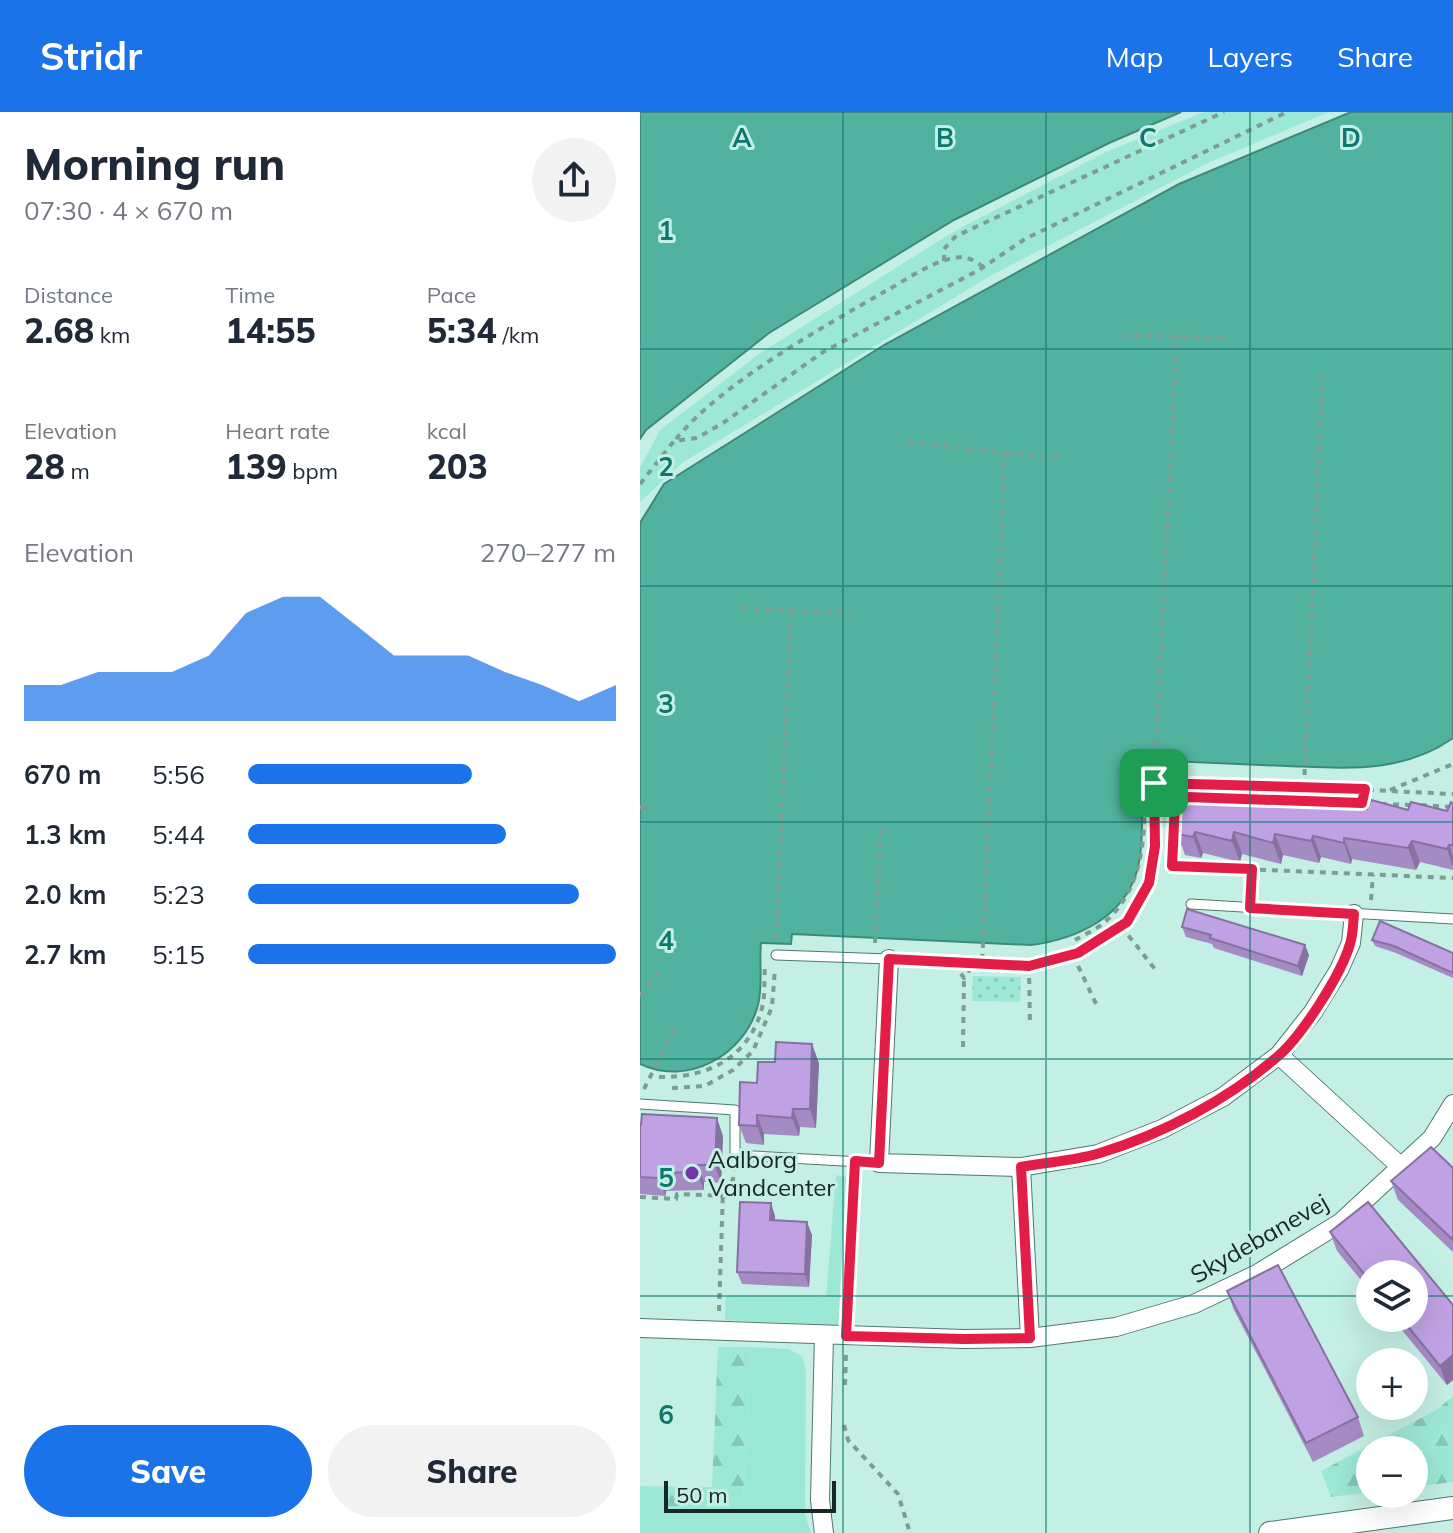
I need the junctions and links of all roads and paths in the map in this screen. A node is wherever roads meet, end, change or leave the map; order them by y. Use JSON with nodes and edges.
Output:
{"nodes":[{"id":1,"x":1224,"y":112,"type":"edge"},
{"id":2,"x":1287,"y":112,"type":"edge"},
{"id":3,"x":944,"y":261,"type":"junction"},
{"id":4,"x":984,"y":267,"type":"junction"},
{"id":5,"x":1122,"y":335,"type":"dead end"},
{"id":6,"x":1177,"y":336,"type":"junction"},
{"id":7,"x":1224,"y":338,"type":"dead end"},
{"id":8,"x":1322,"y":376,"type":"dead end"},
{"id":9,"x":674,"y":441,"type":"junction"},
{"id":10,"x":907,"y":442,"type":"dead end"},
{"id":11,"x":1005,"y":453,"type":"junction"},
{"id":12,"x":1061,"y":458,"type":"dead end"},
{"id":13,"x":640,"y":484,"type":"edge"},
{"id":14,"x":742,"y":608,"type":"dead end"},
{"id":15,"x":791,"y":611,"type":"junction"},
{"id":16,"x":851,"y":613,"type":"dead end"},
{"id":17,"x":1453,"y":764,"type":"edge"},
{"id":18,"x":1154,"y":783,"type":"junction"},
{"id":19,"x":1304,"y":787,"type":"junction"},
{"id":20,"x":1365,"y":789,"type":"junction"},
{"id":21,"x":1387,"y":791,"type":"junction"},
{"id":22,"x":1453,"y":794,"type":"edge"},
{"id":23,"x":1203,"y":797,"type":"edge"},
{"id":24,"x":1250,"y":799,"type":"edge"},
{"id":25,"x":1330,"y":802,"type":"edge"},
{"id":26,"x":1362,"y":803,"type":"junction"},
{"id":27,"x":640,"y":807,"type":"edge"},
{"id":28,"x":653,"y":807,"type":"dead end"},
{"id":29,"x":1453,"y":807,"type":"edge"},
{"id":30,"x":1360,"y":813,"type":"edge"},
{"id":31,"x":1175,"y":818,"type":"edge"},
{"id":32,"x":881,"y":825,"type":"dead end"},
{"id":33,"x":1152,"y":865,"type":"junction"},
{"id":34,"x":1172,"y":866,"type":"junction"},
{"id":35,"x":1252,"y":869,"type":"junction"},
{"id":36,"x":1373,"y":875,"type":"junction"},
{"id":37,"x":1453,"y":878,"type":"edge"},
{"id":38,"x":1191,"y":904,"type":"dead end"},
{"id":39,"x":1250,"y":908,"type":"junction"},
{"id":40,"x":1362,"y":914,"type":"junction"},
{"id":41,"x":1453,"y":919,"type":"edge"},
{"id":42,"x":1121,"y":926,"type":"junction"},
{"id":43,"x":1075,"y":940,"type":"dead end"},
{"id":44,"x":776,"y":952,"type":"junction"},
{"id":45,"x":1073,"y":955,"type":"junction"},
{"id":46,"x":881,"y":959,"type":"junction"},
{"id":47,"x":954,"y":964,"type":"junction"},
{"id":48,"x":973,"y":965,"type":"junction"},
{"id":49,"x":982,"y":965,"type":"junction"},
{"id":50,"x":1029,"y":966,"type":"junction"},
{"id":51,"x":661,"y":969,"type":"dead end"},
{"id":52,"x":1158,"y":973,"type":"dead end"},
{"id":53,"x":964,"y":978,"type":"junction"},
{"id":54,"x":640,"y":996,"type":"edge"},
{"id":55,"x":1098,"y":1008,"type":"dead end"},
{"id":56,"x":677,"y":1024,"type":"dead end"},
{"id":57,"x":1030,"y":1026,"type":"dead end"},
{"id":58,"x":963,"y":1047,"type":"dead end"},
{"id":59,"x":1279,"y":1055,"type":"junction"},
{"id":60,"x":659,"y":1077,"type":"dead end"},
{"id":61,"x":663,"y":1089,"type":"dead end"},
{"id":62,"x":641,"y":1090,"type":"edge"},
{"id":63,"x":654,"y":1093,"type":"dead end"},
{"id":64,"x":640,"y":1104,"type":"edge"},
{"id":65,"x":1453,"y":1104,"type":"edge"},
{"id":66,"x":735,"y":1155,"type":"junction"},
{"id":67,"x":855,"y":1161,"type":"junction"},
{"id":68,"x":879,"y":1163,"type":"junction"},
{"id":69,"x":1021,"y":1167,"type":"junction"},
{"id":70,"x":1401,"y":1167,"type":"junction"},
{"id":71,"x":723,"y":1196,"type":"junction"},
{"id":72,"x":640,"y":1197,"type":"edge"},
{"id":73,"x":640,"y":1328,"type":"edge"},
{"id":74,"x":718,"y":1330,"type":"junction"},
{"id":75,"x":824,"y":1335,"type":"junction"},
{"id":76,"x":846,"y":1336,"type":"junction"},
{"id":77,"x":1030,"y":1338,"type":"junction"},
{"id":78,"x":845,"y":1389,"type":"dead end"},
{"id":79,"x":843,"y":1420,"type":"dead end"},
{"id":80,"x":1453,"y":1508,"type":"edge"},
{"id":81,"x":824,"y":1533,"type":"edge"},
{"id":82,"x":910,"y":1533,"type":"edge"},
{"id":83,"x":1270,"y":1533,"type":"edge"}],
"edges":[{"from":1,"to":3,"type":"path"},
{"from":2,"to":4,"type":"path"},
{"from":3,"to":4,"type":"path"},
{"from":3,"to":9,"type":"path"},
{"from":4,"to":9,"type":"path"},
{"from":5,"to":6,"type":"path"},
{"from":6,"to":7,"type":"path"},
{"from":6,"to":18,"type":"path"},
{"from":8,"to":19,"type":"path"},
{"from":9,"to":13,"type":"path"},
{"from":10,"to":11,"type":"path"},
{"from":11,"to":12,"type":"path"},
{"from":11,"to":49,"type":"path"},
{"from":14,"to":15,"type":"path"},
{"from":15,"to":16,"type":"path"},
{"from":15,"to":44,"type":"path"},
{"from":17,"to":21,"type":"path"},
{"from":18,"to":19,"type":"path"},
{"from":18,"to":33,"type":"path"},
{"from":18,"to":43,"type":"path"},
{"from":19,"to":20,"type":"path"},
{"from":20,"to":21,"type":"path"},
{"from":20,"to":26,"type":"path"},
{"from":21,"to":22,"type":"path"},
{"from":23,"to":24,"type":"path"},
{"from":25,"to":26,"type":"path"},
{"from":26,"to":29,"type":"path"},
{"from":26,"to":30,"type":"path"},
{"from":27,"to":28,"type":"path"},
{"from":31,"to":34,"type":"path"},
{"from":32,"to":46,"type":"path"},
{"from":33,"to":34,"type":"path"},
{"from":33,"to":42,"type":"path"},
{"from":34,"to":35,"type":"path"},
{"from":35,"to":36,"type":"path"},
{"from":35,"to":39,"type":"path"},
{"from":36,"to":37,"type":"path"},
{"from":36,"to":40,"type":"path"},
{"from":38,"to":39,"type":"lane"},
{"from":39,"to":40,"type":"lane"},
{"from":40,"to":41,"type":"lane"},
{"from":40,"to":59,"type":"street"},
{"from":42,"to":45,"type":"path"},
{"from":42,"to":52,"type":"path"},
{"from":44,"to":46,"type":"lane"},
{"from":44,"to":60,"type":"path"},
{"from":44,"to":61,"type":"path"},
{"from":45,"to":50,"type":"path"},
{"from":45,"to":55,"type":"path"},
{"from":46,"to":47,"type":"path"},
{"from":46,"to":68,"type":"street"},
{"from":47,"to":48,"type":"path"},
{"from":47,"to":53,"type":"path"},
{"from":48,"to":49,"type":"path"},
{"from":48,"to":53,"type":"path"},
{"from":49,"to":50,"type":"path"},
{"from":50,"to":57,"type":"path"},
{"from":51,"to":54,"type":"path"},
{"from":53,"to":58,"type":"path"},
{"from":56,"to":62,"type":"path"},
{"from":59,"to":69,"type":"street"},
{"from":59,"to":70,"type":"street"},
{"from":62,"to":63,"type":"path"},
{"from":64,"to":66,"type":"lane"},
{"from":65,"to":70,"type":"street","name":"Skydebanevej"},
{"from":66,"to":67,"type":"lane"},
{"from":66,"to":71,"type":"path"},
{"from":67,"to":68,"type":"lane"},
{"from":67,"to":76,"type":"path"},
{"from":68,"to":69,"type":"street"},
{"from":69,"to":77,"type":"street"},
{"from":70,"to":77,"type":"street","name":"Skydebanevej"},
{"from":71,"to":72,"type":"path"},
{"from":71,"to":74,"type":"path"},
{"from":73,"to":74,"type":"street","name":"Skydebanevej"},
{"from":74,"to":75,"type":"street","name":"Skydebanevej"},
{"from":75,"to":76,"type":"street","name":"Skydebanevej"},
{"from":75,"to":81,"type":"street"},
{"from":76,"to":77,"type":"street","name":"Skydebanevej"},
{"from":76,"to":78,"type":"path"},
{"from":79,"to":82,"type":"path"},
{"from":80,"to":83,"type":"street"}]}
